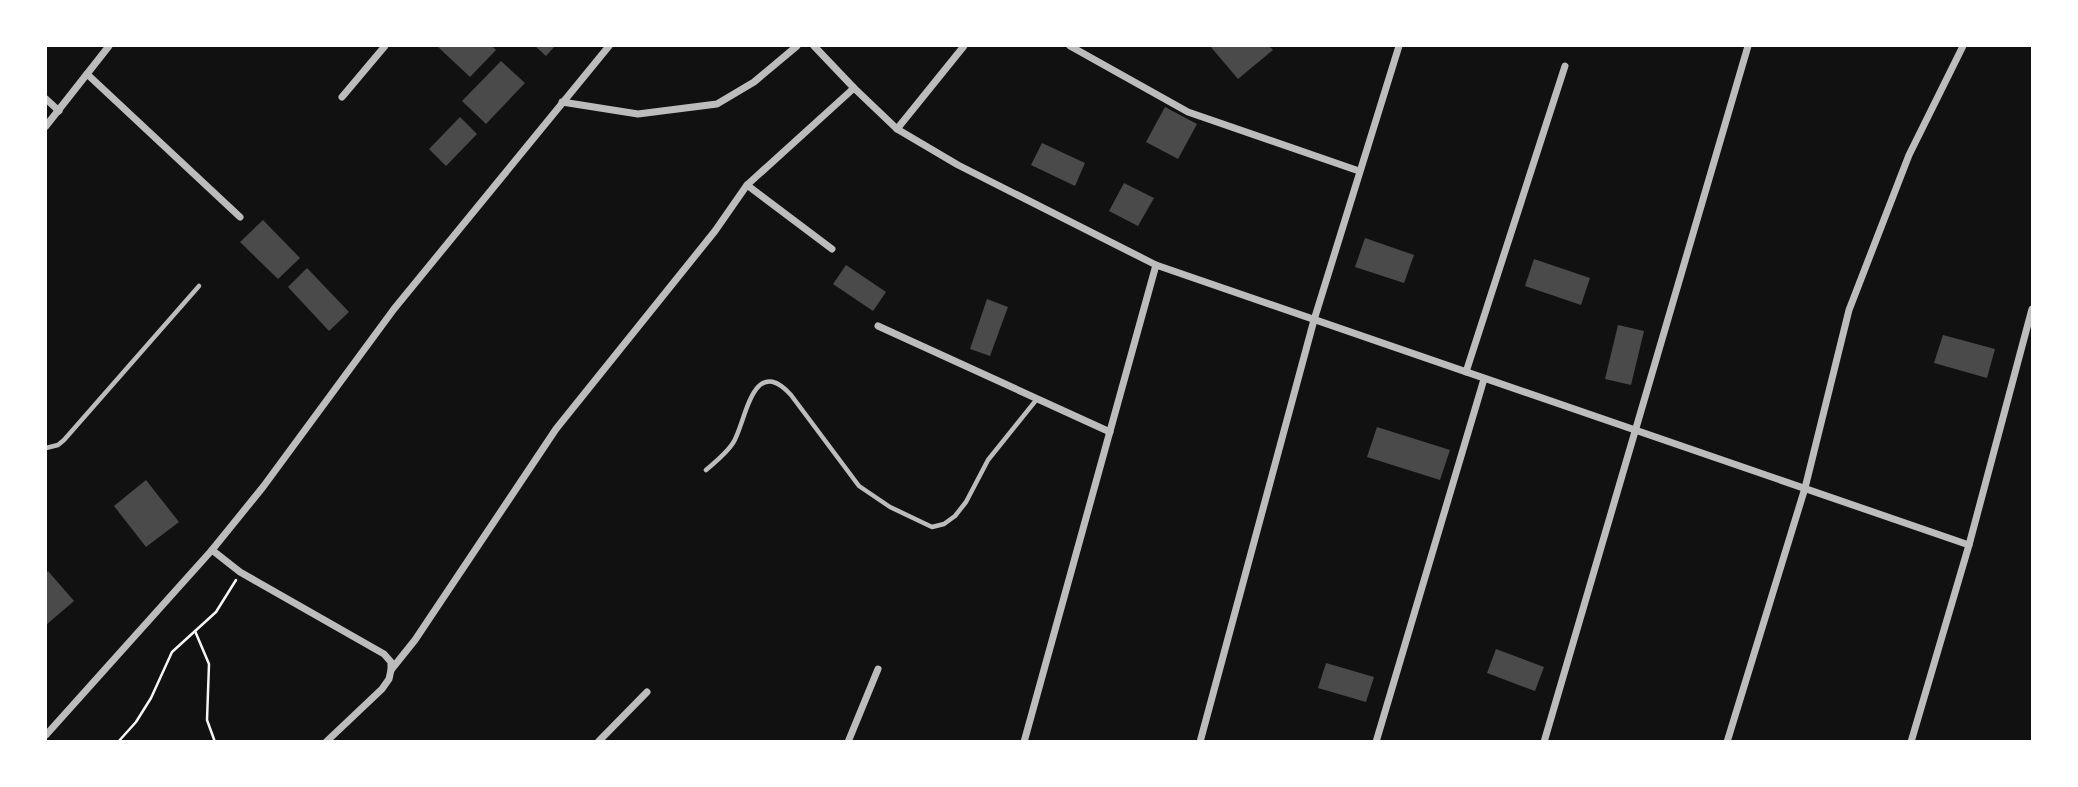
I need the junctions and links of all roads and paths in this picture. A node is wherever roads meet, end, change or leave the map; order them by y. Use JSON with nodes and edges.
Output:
{"nodes":[{"id":1,"x":109,"y":46,"type":"edge"},
{"id":2,"x":385,"y":46,"type":"edge"},
{"id":3,"x":609,"y":46,"type":"edge"},
{"id":4,"x":797,"y":46,"type":"edge"},
{"id":5,"x":814,"y":46,"type":"edge"},
{"id":6,"x":964,"y":46,"type":"edge"},
{"id":7,"x":1070,"y":46,"type":"edge"},
{"id":8,"x":1399,"y":46,"type":"edge"},
{"id":9,"x":1748,"y":46,"type":"edge"},
{"id":10,"x":1963,"y":46,"type":"edge"},
{"id":11,"x":1565,"y":66,"type":"dead end"},
{"id":12,"x":87,"y":74,"type":"junction"},
{"id":13,"x":854,"y":88,"type":"junction"},
{"id":14,"x":342,"y":96,"type":"dead end"},
{"id":15,"x":46,"y":99,"type":"edge"},
{"id":16,"x":562,"y":102,"type":"junction"},
{"id":17,"x":58,"y":111,"type":"junction"},
{"id":18,"x":46,"y":126,"type":"edge"},
{"id":19,"x":897,"y":129,"type":"junction"},
{"id":20,"x":1359,"y":172,"type":"junction"},
{"id":21,"x":747,"y":185,"type":"junction"},
{"id":22,"x":240,"y":217,"type":"dead end"},
{"id":23,"x":832,"y":249,"type":"dead end"},
{"id":24,"x":1156,"y":265,"type":"junction"},
{"id":25,"x":199,"y":286,"type":"dead end"},
{"id":26,"x":2032,"y":309,"type":"edge"},
{"id":27,"x":1314,"y":320,"type":"junction"},
{"id":28,"x":878,"y":326,"type":"dead end"},
{"id":29,"x":1466,"y":372,"type":"junction"},
{"id":30,"x":1484,"y":379,"type":"junction"},
{"id":31,"x":1037,"y":399,"type":"junction"},
{"id":32,"x":1635,"y":428,"type":"junction"},
{"id":33,"x":1110,"y":432,"type":"junction"},
{"id":34,"x":46,"y":448,"type":"edge"},
{"id":35,"x":706,"y":470,"type":"dead end"},
{"id":36,"x":1805,"y":488,"type":"junction"},
{"id":37,"x":1969,"y":545,"type":"junction"},
{"id":38,"x":212,"y":550,"type":"junction"},
{"id":39,"x":240,"y":572,"type":"junction"},
{"id":40,"x":195,"y":631,"type":"junction"},
{"id":41,"x":878,"y":669,"type":"dead end"},
{"id":42,"x":391,"y":670,"type":"junction"},
{"id":43,"x":647,"y":692,"type":"dead end"},
{"id":44,"x":46,"y":736,"type":"edge"},
{"id":45,"x":118,"y":741,"type":"edge"},
{"id":46,"x":215,"y":741,"type":"edge"},
{"id":47,"x":326,"y":741,"type":"edge"},
{"id":48,"x":598,"y":741,"type":"edge"},
{"id":49,"x":848,"y":741,"type":"edge"},
{"id":50,"x":1024,"y":741,"type":"edge"},
{"id":51,"x":1200,"y":741,"type":"edge"},
{"id":52,"x":1376,"y":741,"type":"edge"},
{"id":53,"x":1544,"y":741,"type":"edge"},
{"id":54,"x":1727,"y":741,"type":"edge"},
{"id":55,"x":1911,"y":741,"type":"edge"}],
"edges":[{"from":1,"to":12,"type":"street"},
{"from":2,"to":14,"type":"street"},
{"from":3,"to":16,"type":"street"},
{"from":4,"to":16,"type":"street"},
{"from":5,"to":13,"type":"street"},
{"from":6,"to":19,"type":"street"},
{"from":7,"to":20,"type":"street"},
{"from":8,"to":20,"type":"street"},
{"from":9,"to":32,"type":"street"},
{"from":10,"to":36,"type":"street"},
{"from":11,"to":29,"type":"street"},
{"from":12,"to":17,"type":"street"},
{"from":12,"to":22,"type":"street"},
{"from":13,"to":19,"type":"street"},
{"from":13,"to":21,"type":"street"},
{"from":15,"to":17,"type":"street"},
{"from":16,"to":38,"type":"street"},
{"from":17,"to":18,"type":"street"},
{"from":19,"to":24,"type":"street"},
{"from":20,"to":27,"type":"street"},
{"from":21,"to":23,"type":"street"},
{"from":21,"to":42,"type":"street"},
{"from":24,"to":27,"type":"street"},
{"from":24,"to":33,"type":"street"},
{"from":25,"to":34,"type":"lane"},
{"from":26,"to":37,"type":"street"},
{"from":27,"to":29,"type":"street"},
{"from":27,"to":51,"type":"street"},
{"from":28,"to":31,"type":"street"},
{"from":29,"to":30,"type":"street"},
{"from":30,"to":32,"type":"street"},
{"from":30,"to":52,"type":"street"},
{"from":31,"to":33,"type":"street"},
{"from":31,"to":35,"type":"lane"},
{"from":32,"to":36,"type":"street"},
{"from":32,"to":53,"type":"street"},
{"from":33,"to":50,"type":"street"},
{"from":36,"to":37,"type":"street"},
{"from":36,"to":54,"type":"street"},
{"from":37,"to":55,"type":"street"},
{"from":38,"to":39,"type":"street"},
{"from":38,"to":44,"type":"street"},
{"from":39,"to":40,"type":"path"},
{"from":39,"to":42,"type":"street"},
{"from":40,"to":45,"type":"path"},
{"from":40,"to":46,"type":"path"},
{"from":41,"to":49,"type":"street"},
{"from":42,"to":47,"type":"street"},
{"from":43,"to":48,"type":"street"}]}
